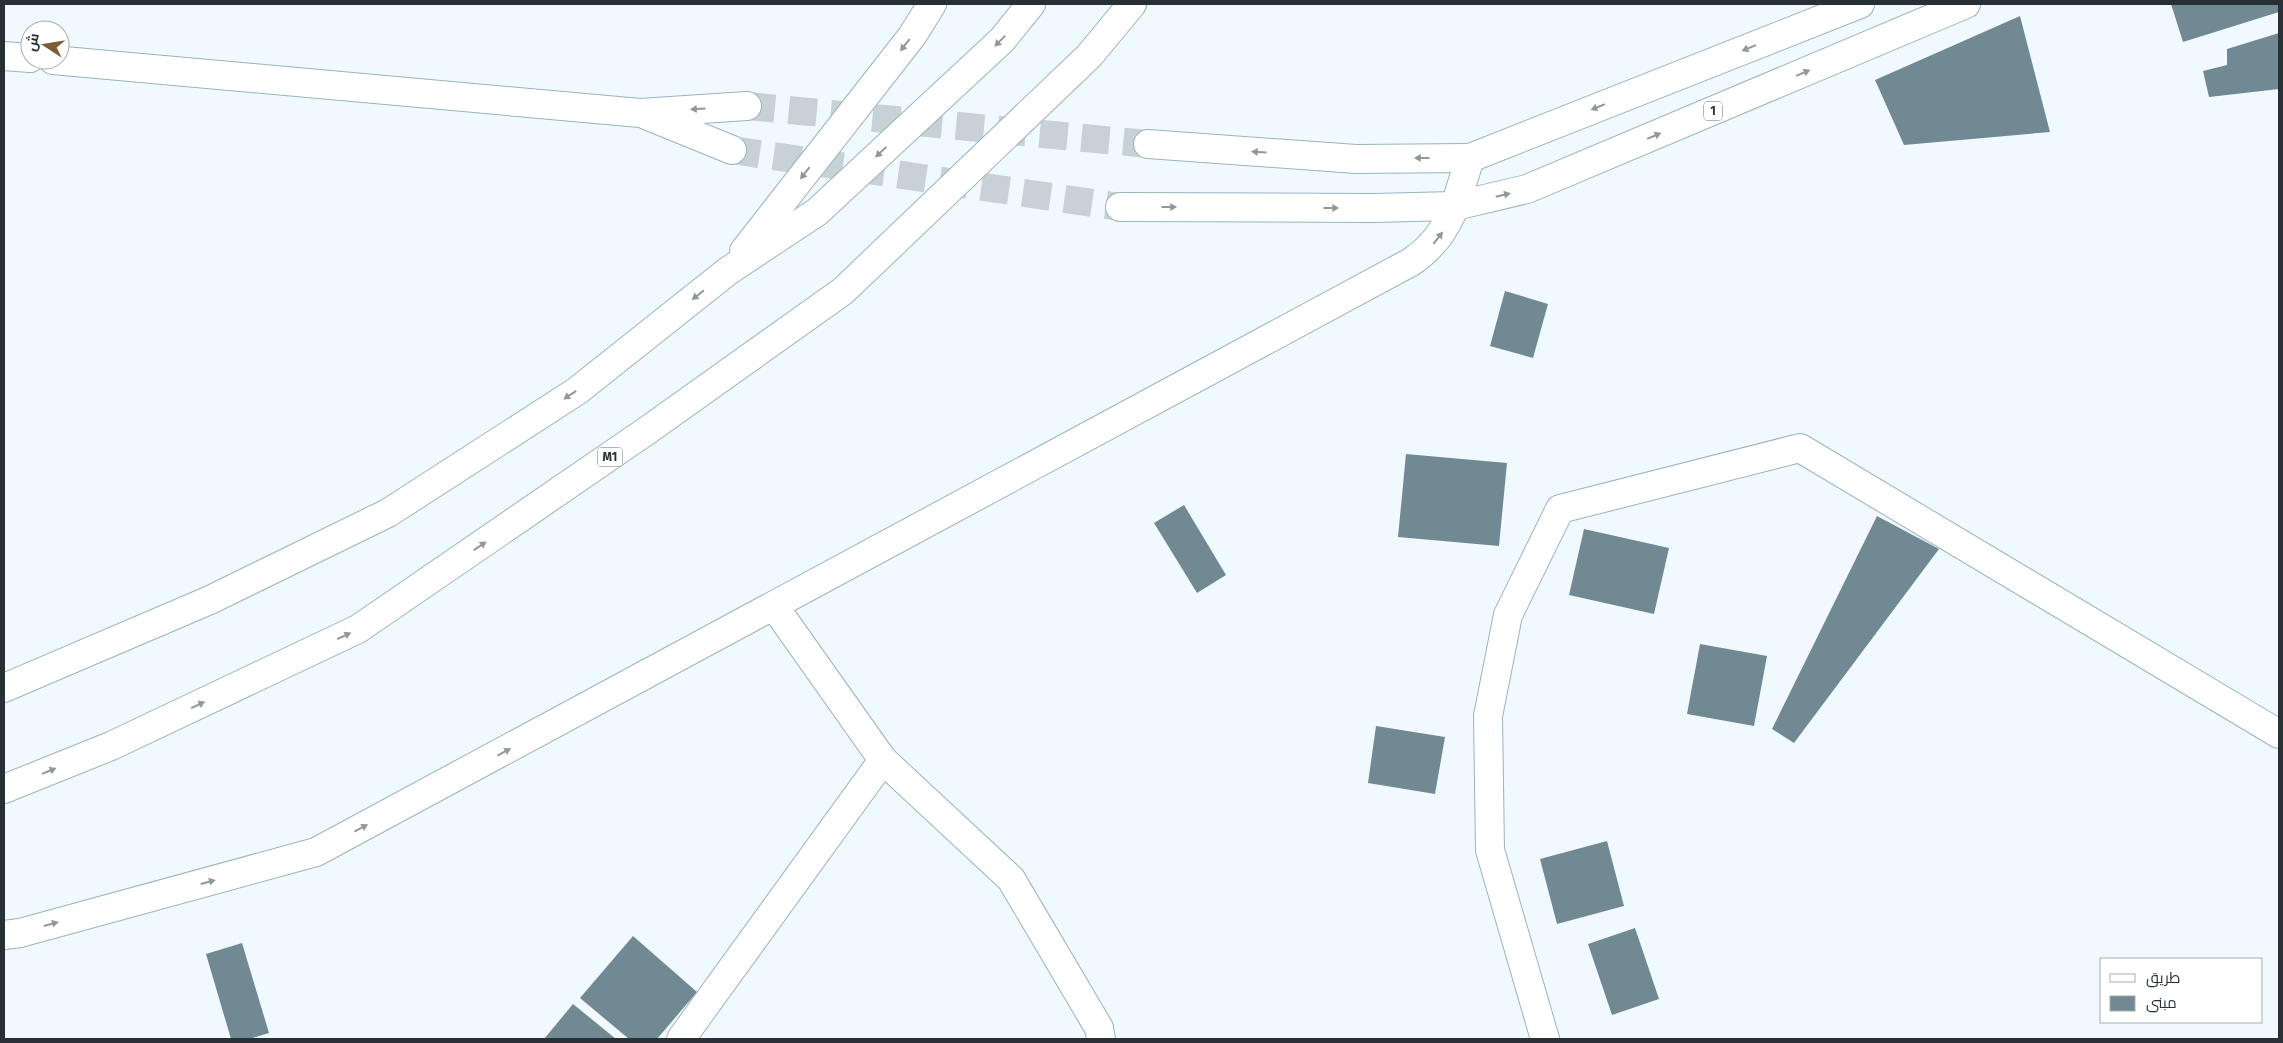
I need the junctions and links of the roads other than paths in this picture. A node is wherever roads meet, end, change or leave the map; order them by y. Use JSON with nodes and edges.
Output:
{"nodes":[{"id":1,"x":932,"y":4,"type":"edge"},
{"id":2,"x":1031,"y":4,"type":"edge"},
{"id":3,"x":1132,"y":4,"type":"edge"},
{"id":4,"x":1860,"y":4,"type":"edge"},
{"id":5,"x":1966,"y":4,"type":"edge"},
{"id":6,"x":4,"y":56,"type":"edge"},
{"id":7,"x":20,"y":57,"type":"edge"},
{"id":8,"x":70,"y":62,"type":"edge"},
{"id":9,"x":747,"y":106,"type":"tunnel mouth"},
{"id":10,"x":640,"y":113,"type":"junction"},
{"id":11,"x":1148,"y":144,"type":"tunnel mouth"},
{"id":12,"x":732,"y":150,"type":"tunnel mouth"},
{"id":13,"x":1470,"y":158,"type":"junction"},
{"id":14,"x":1455,"y":206,"type":"junction"},
{"id":15,"x":1120,"y":207,"type":"tunnel mouth"},
{"id":16,"x":728,"y":271,"type":"junction"},
{"id":17,"x":774,"y":606,"type":"junction"},
{"id":18,"x":4,"y":688,"type":"edge"},
{"id":19,"x":2279,"y":734,"type":"edge"},
{"id":20,"x":883,"y":760,"type":"junction"},
{"id":21,"x":4,"y":789,"type":"edge"},
{"id":22,"x":4,"y":935,"type":"edge"},
{"id":23,"x":681,"y":1039,"type":"edge"},
{"id":24,"x":1101,"y":1039,"type":"edge"},
{"id":25,"x":1545,"y":1039,"type":"edge"}],
"edges":[{"from":1,"to":16,"type":"main road","one_way":true},
{"from":2,"to":16,"type":"main road","one_way":true},
{"from":21,"to":3,"type":"main road","number":"M1","one_way":true},
{"from":4,"to":13,"type":"main road","one_way":true},
{"from":14,"to":5,"type":"main road","number":"1","one_way":true},
{"from":6,"to":7,"type":"main road"},
{"from":8,"to":10,"type":"main road"},
{"from":9,"to":10,"type":"main road","one_way":true},
{"from":10,"to":12,"type":"main road"},
{"from":13,"to":11,"type":"main road","one_way":true},
{"from":13,"to":14,"type":"main road"},
{"from":15,"to":14,"type":"main road","one_way":true},
{"from":17,"to":14,"type":"main road","one_way":true},
{"from":16,"to":18,"type":"main road","one_way":true},
{"from":17,"to":20,"type":"main road"},
{"from":22,"to":17,"type":"main road","one_way":true},
{"from":19,"to":25,"type":"main road"},
{"from":20,"to":23,"type":"main road"},
{"from":20,"to":24,"type":"main road"}]}
